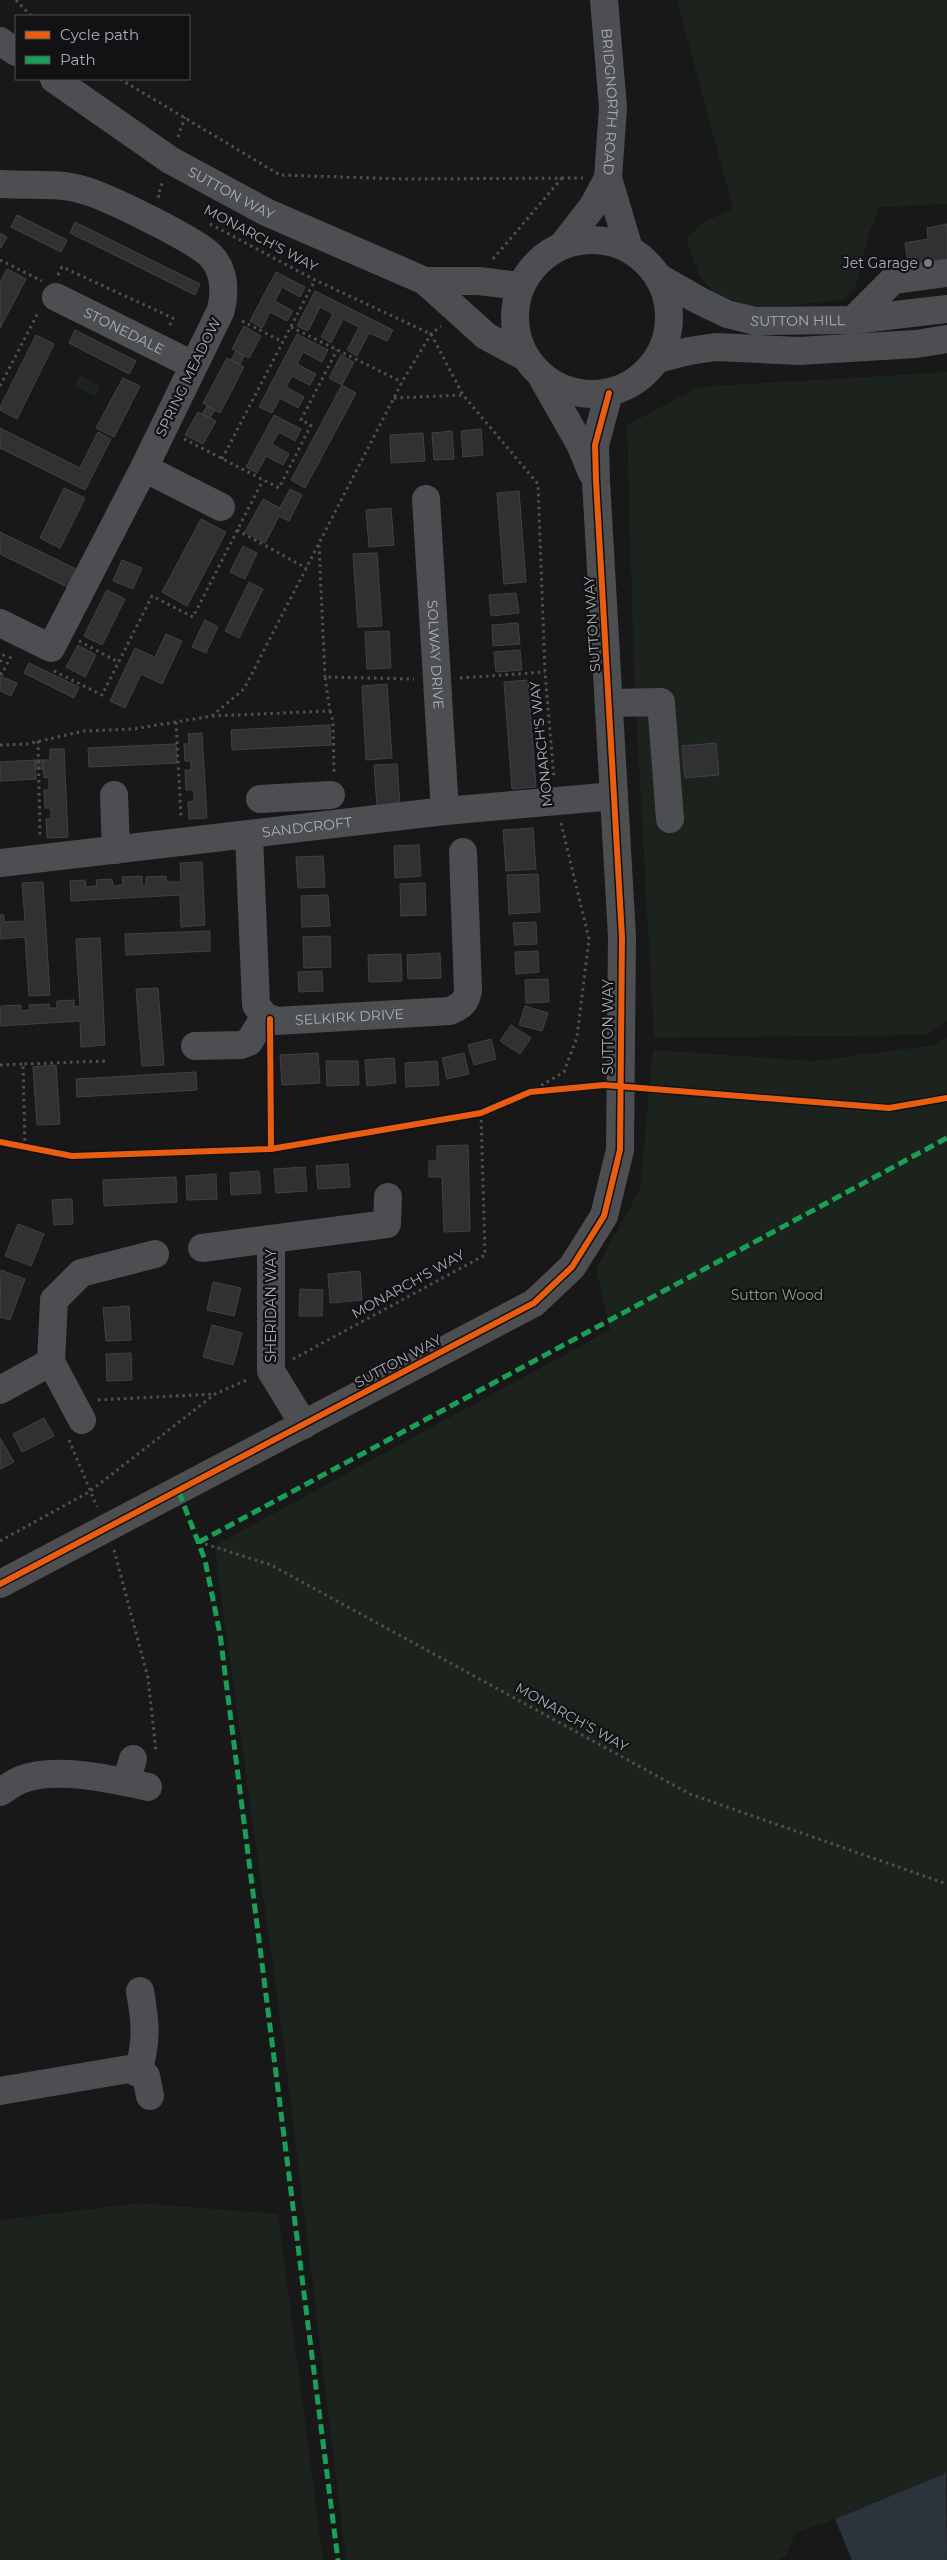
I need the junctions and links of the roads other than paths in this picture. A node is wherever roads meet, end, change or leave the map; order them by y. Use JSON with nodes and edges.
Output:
{"nodes":[{"id":1,"x":604,"y":0,"type":"edge"},
{"id":2,"x":0,"y":41,"type":"edge"},
{"id":3,"x":15,"y":51,"type":"edge"},
{"id":4,"x":55,"y":80,"type":"edge"},
{"id":5,"x":0,"y":184,"type":"edge"},
{"id":6,"x":611,"y":191,"type":"junction"},
{"id":7,"x":562,"y":246,"type":"junction"},
{"id":8,"x":629,"y":249,"type":"junction"},
{"id":9,"x":947,"y":273,"type":"edge"},
{"id":10,"x":658,"y":277,"type":"junction"},
{"id":11,"x":425,"y":281,"type":"junction"},
{"id":12,"x":520,"y":286,"type":"junction"},
{"id":13,"x":56,"y":297,"type":"road end"},
{"id":14,"x":947,"y":309,"type":"edge"},
{"id":15,"x":853,"y":320,"type":"junction"},
{"id":16,"x":947,"y":339,"type":"edge"},
{"id":17,"x":658,"y":358,"type":"junction"},
{"id":18,"x":193,"y":365,"type":"junction"},
{"id":19,"x":533,"y":367,"type":"junction"},
{"id":20,"x":608,"y":393,"type":"junction"},
{"id":21,"x":144,"y":468,"type":"junction"},
{"id":22,"x":596,"y":481,"type":"junction"},
{"id":23,"x":426,"y":499,"type":"dead end"},
{"id":24,"x":221,"y":507,"type":"road end"},
{"id":25,"x":0,"y":622,"type":"edge"},
{"id":26,"x":610,"y":703,"type":"junction"},
{"id":27,"x":333,"y":786,"type":"road end"},
{"id":28,"x":114,"y":795,"type":"dead end"},
{"id":29,"x":614,"y":796,"type":"junction"},
{"id":30,"x":445,"y":811,"type":"junction"},
{"id":31,"x":670,"y":819,"type":"dead end"},
{"id":32,"x":255,"y":834,"type":"junction"},
{"id":33,"x":116,"y":850,"type":"junction"},
{"id":34,"x":463,"y":852,"type":"dead end"},
{"id":35,"x":0,"y":863,"type":"edge"},
{"id":36,"x":264,"y":1016,"type":"junction"},
{"id":37,"x":195,"y":1046,"type":"dead end"},
{"id":38,"x":388,"y":1197,"type":"dead end"},
{"id":39,"x":271,"y":1239,"type":"junction"},
{"id":40,"x":202,"y":1248,"type":"dead end"},
{"id":41,"x":155,"y":1254,"type":"dead end"},
{"id":42,"x":52,"y":1362,"type":"junction"},
{"id":43,"x":0,"y":1390,"type":"edge"},
{"id":44,"x":82,"y":1420,"type":"road end"},
{"id":45,"x":304,"y":1424,"type":"junction"},
{"id":46,"x":0,"y":1584,"type":"edge"},
{"id":47,"x":136,"y":1776,"type":"road end"},
{"id":48,"x":0,"y":1792,"type":"edge"},
{"id":49,"x":140,"y":1991,"type":"dead end"},
{"id":50,"x":0,"y":2091,"type":"edge"}],
"edges":[{"from":1,"to":6,"type":"street","name":"BRIDGNORTH ROAD"},
{"from":2,"to":3,"type":"street"},
{"from":4,"to":11,"type":"street","name":"SUTTON WAY"},
{"from":5,"to":18,"type":"street","name":"SPRING MEADOW"},
{"from":6,"to":7,"type":"street"},
{"from":6,"to":8,"type":"street"},
{"from":7,"to":8,"type":"street"},
{"from":7,"to":12,"type":"street"},
{"from":8,"to":10,"type":"street"},
{"from":9,"to":15,"type":"street"},
{"from":10,"to":15,"type":"street","name":"SUTTON HILL"},
{"from":10,"to":17,"type":"street"},
{"from":11,"to":12,"type":"street","name":"SUTTON WAY"},
{"from":11,"to":19,"type":"street","name":"SUTTON WAY"},
{"from":12,"to":19,"type":"street"},
{"from":13,"to":18,"type":"street","name":"STONEDALE"},
{"from":14,"to":15,"type":"street","name":"SUTTON HILL"},
{"from":16,"to":17,"type":"street"},
{"from":17,"to":20,"type":"street"},
{"from":18,"to":21,"type":"street","name":"SPRING MEADOW"},
{"from":19,"to":20,"type":"street"},
{"from":19,"to":22,"type":"street","name":"SUTTON WAY"},
{"from":20,"to":22,"type":"street","name":"SUTTON WAY"},
{"from":21,"to":24,"type":"street"},
{"from":21,"to":25,"type":"street","name":"SPRING MEADOW"},
{"from":22,"to":26,"type":"street","name":"SUTTON WAY"},
{"from":23,"to":30,"type":"street","name":"SOLWAY DRIVE"},
{"from":26,"to":29,"type":"street","name":"SUTTON WAY"},
{"from":26,"to":31,"type":"street"},
{"from":27,"to":32,"type":"street"},
{"from":28,"to":33,"type":"street"},
{"from":29,"to":30,"type":"street","name":"SANDCROFT"},
{"from":29,"to":45,"type":"street","name":"SUTTON WAY"},
{"from":30,"to":32,"type":"street","name":"SANDCROFT"},
{"from":32,"to":33,"type":"street","name":"SANDCROFT"},
{"from":32,"to":36,"type":"street"},
{"from":33,"to":35,"type":"street","name":"SANDCROFT"},
{"from":34,"to":36,"type":"street","name":"SELKIRK DRIVE"},
{"from":36,"to":37,"type":"street"},
{"from":38,"to":39,"type":"street","name":"SHERIDAN WAY"},
{"from":39,"to":40,"type":"street","name":"SHERIDAN WAY"},
{"from":39,"to":45,"type":"street","name":"SHERIDAN WAY"},
{"from":41,"to":42,"type":"street"},
{"from":42,"to":43,"type":"street"},
{"from":42,"to":44,"type":"street"},
{"from":45,"to":46,"type":"street","name":"SUTTON WAY"},
{"from":47,"to":48,"type":"street"},
{"from":49,"to":50,"type":"street"}]}
